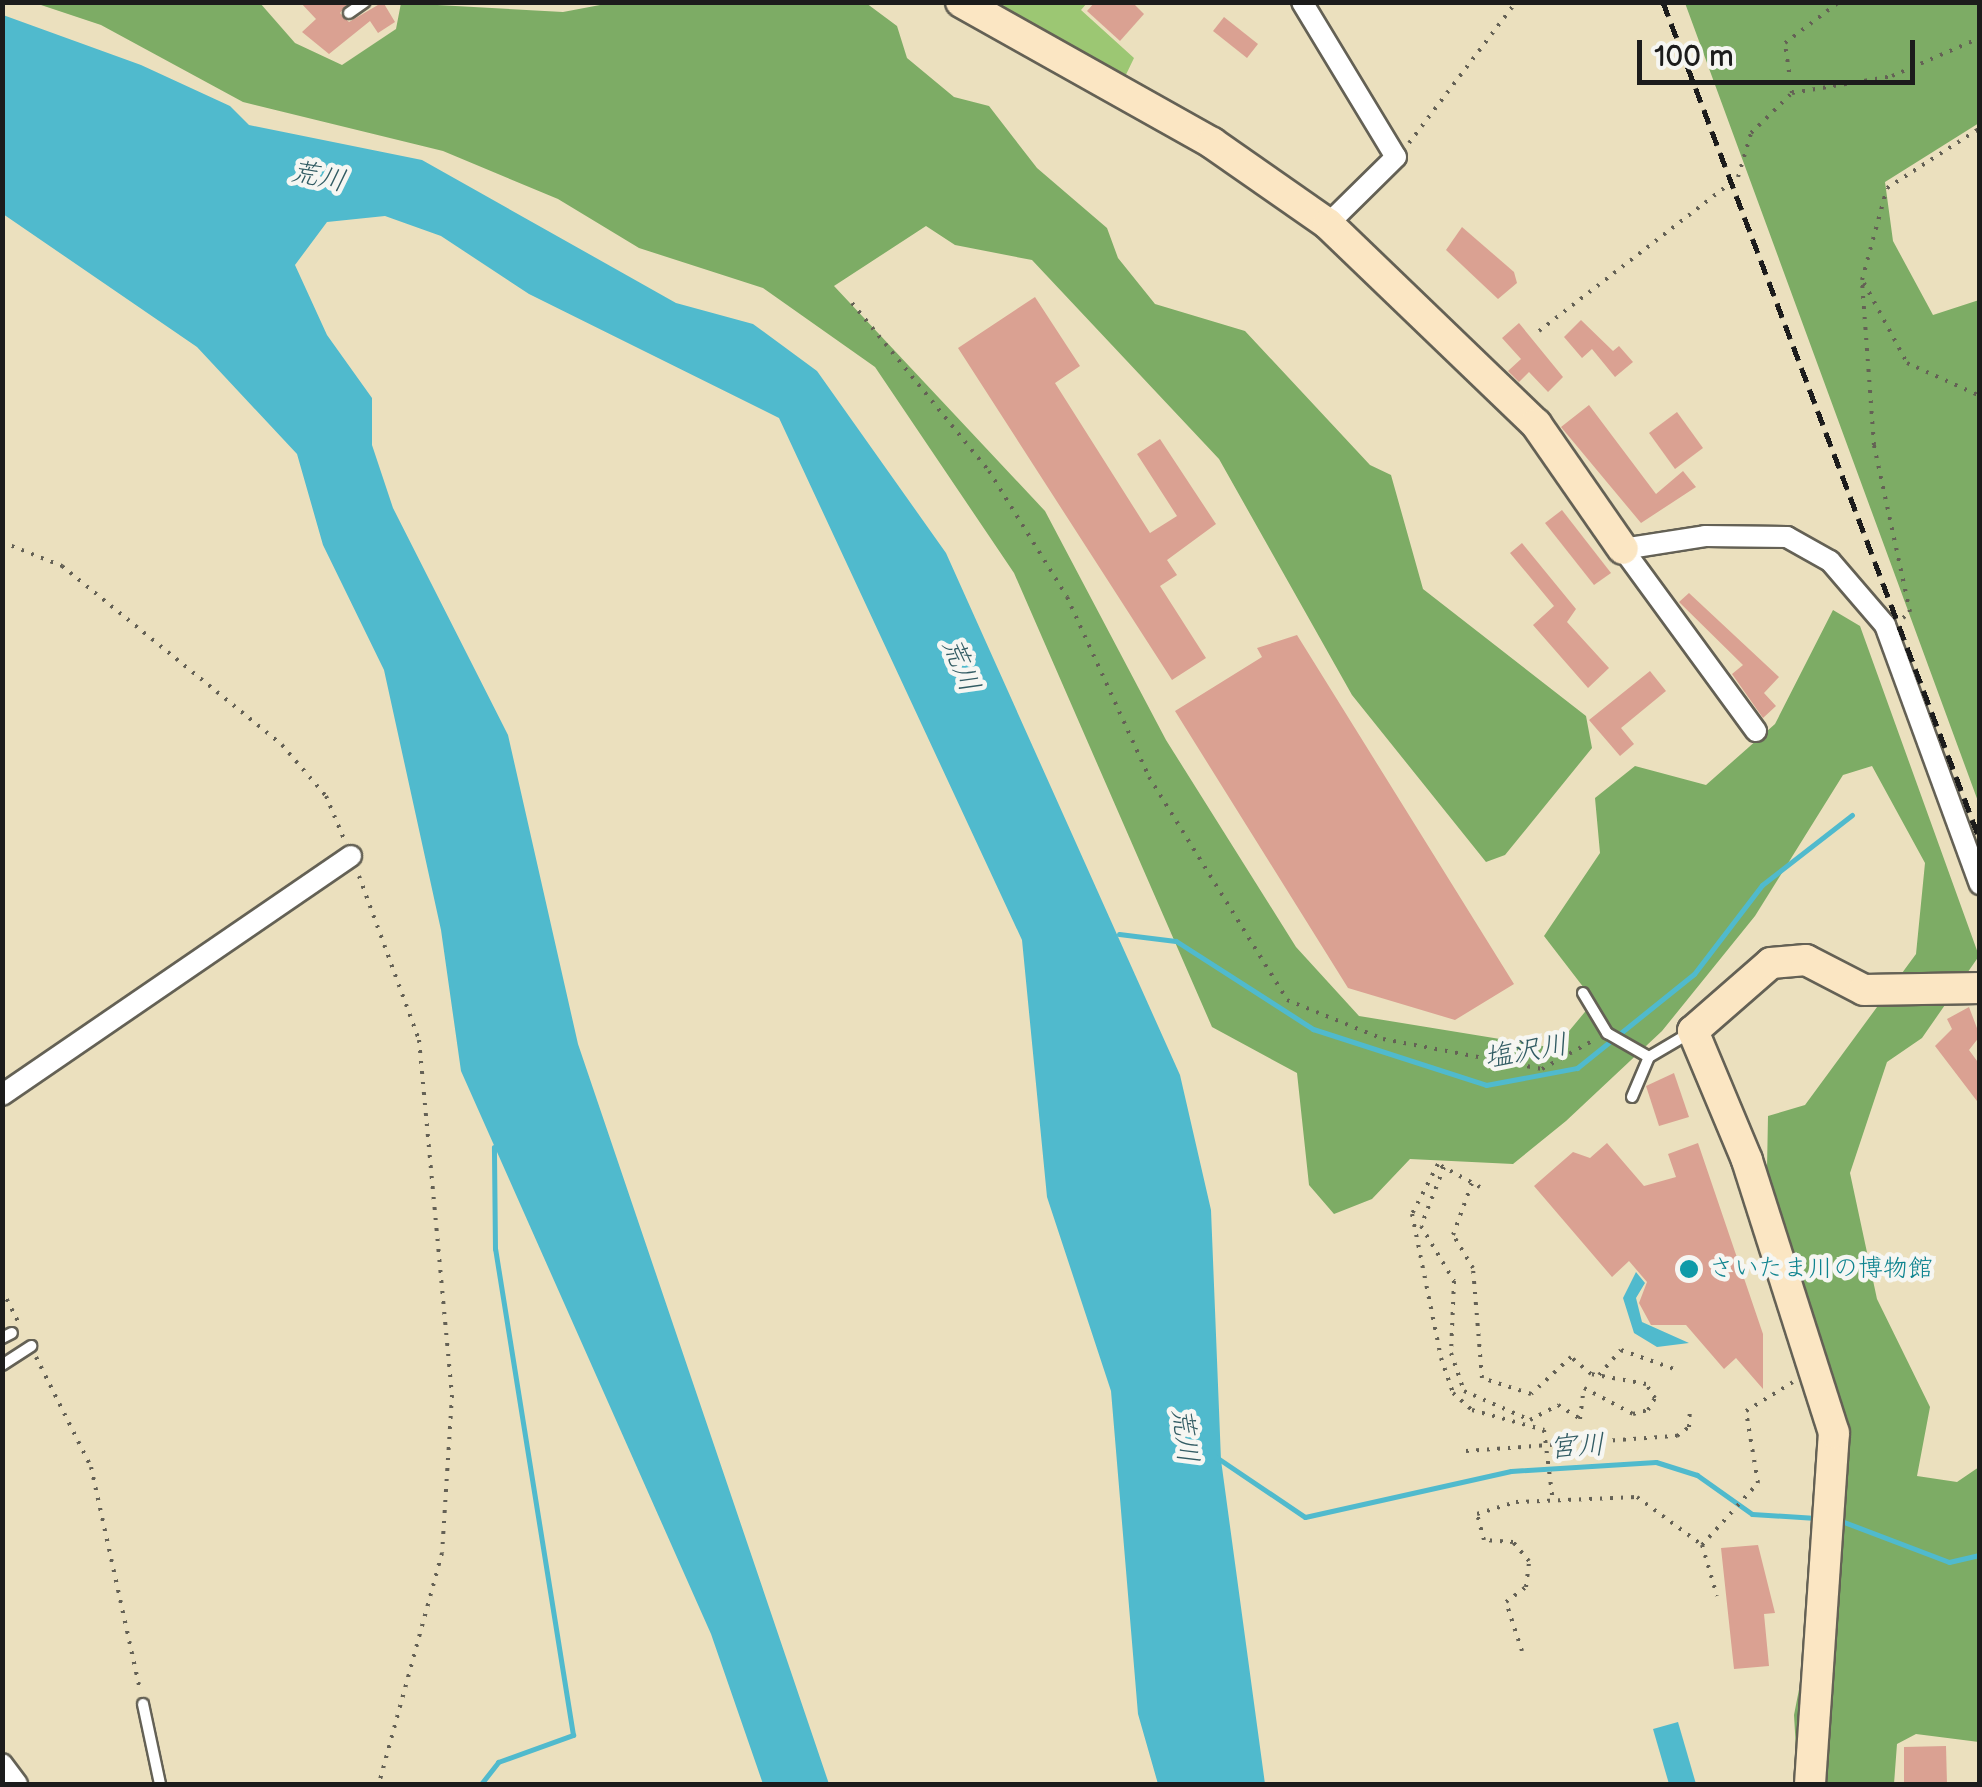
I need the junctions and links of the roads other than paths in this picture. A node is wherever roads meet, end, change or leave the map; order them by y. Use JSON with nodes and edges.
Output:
{"nodes":[{"id":1,"x":364,"y":2,"type":"edge"},
{"id":2,"x":960,"y":2,"type":"edge"},
{"id":3,"x":1302,"y":2,"type":"edge"},
{"id":4,"x":349,"y":13,"type":"dead end"},
{"id":5,"x":1328,"y":224,"type":"junction"},
{"id":6,"x":1624,"y":549,"type":"junction"},
{"id":7,"x":1756,"y":732,"type":"dead end"},
{"id":8,"x":351,"y":856,"type":"road end"},
{"id":9,"x":1980,"y":884,"type":"edge"},
{"id":10,"x":1980,"y":988,"type":"edge"},
{"id":11,"x":1584,"y":993,"type":"dead end"},
{"id":12,"x":1693,"y":1032,"type":"junction"},
{"id":13,"x":1649,"y":1058,"type":"junction"},
{"id":14,"x":2,"y":1096,"type":"edge"},
{"id":15,"x":1632,"y":1097,"type":"dead end"},
{"id":16,"x":30,"y":1346,"type":"road end"},
{"id":17,"x":2,"y":1365,"type":"edge"},
{"id":18,"x":143,"y":1704,"type":"road end"},
{"id":19,"x":2,"y":1764,"type":"edge"},
{"id":20,"x":16,"y":1784,"type":"edge"},
{"id":21,"x":160,"y":1784,"type":"edge"},
{"id":22,"x":1810,"y":1784,"type":"edge"}],
"edges":[{"from":1,"to":4,"type":"lane"},
{"from":2,"to":5,"type":"street"},
{"from":3,"to":5,"type":"street"},
{"from":5,"to":6,"type":"street"},
{"from":6,"to":7,"type":"street"},
{"from":6,"to":9,"type":"street"},
{"from":8,"to":14,"type":"street"},
{"from":10,"to":12,"type":"street"},
{"from":11,"to":13,"type":"lane"},
{"from":12,"to":13,"type":"lane"},
{"from":12,"to":22,"type":"street"},
{"from":13,"to":15,"type":"lane"},
{"from":16,"to":17,"type":"lane"},
{"from":18,"to":21,"type":"lane"},
{"from":19,"to":20,"type":"street"}]}
